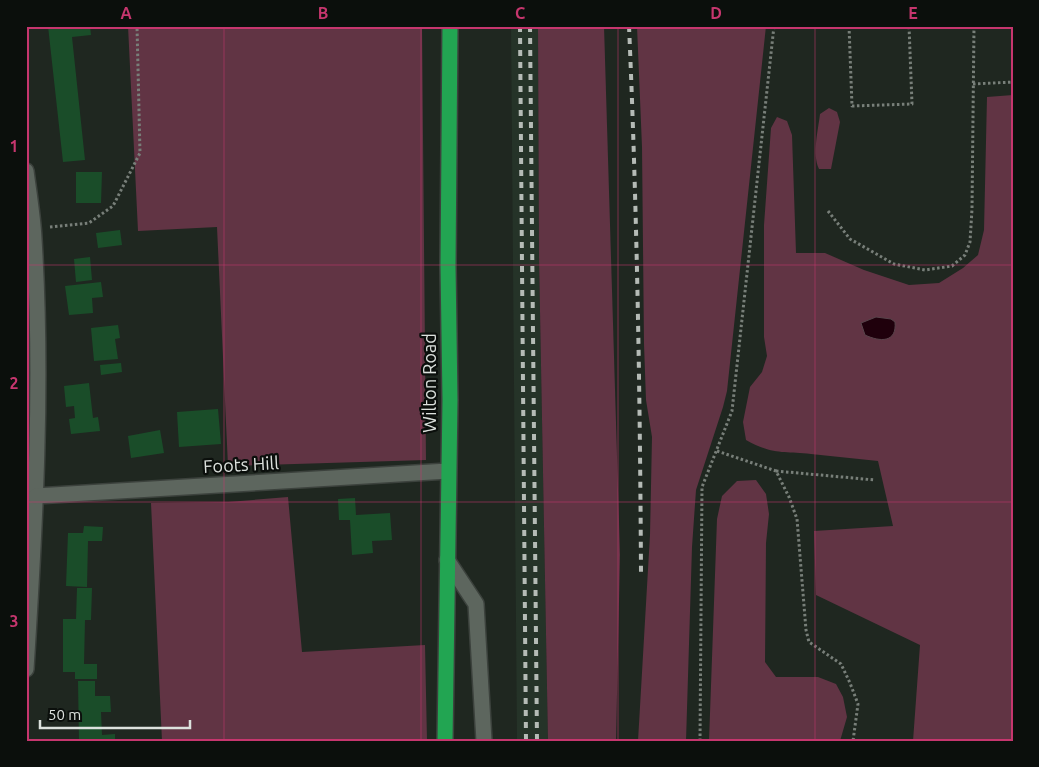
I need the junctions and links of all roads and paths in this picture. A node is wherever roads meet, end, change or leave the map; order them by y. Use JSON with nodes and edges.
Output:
{"nodes":[{"id":1,"x":137,"y":26,"type":"edge"},
{"id":2,"x":450,"y":26,"type":"edge"},
{"id":3,"x":774,"y":26,"type":"edge"},
{"id":4,"x":849,"y":26,"type":"edge"},
{"id":5,"x":909,"y":26,"type":"edge"},
{"id":6,"x":974,"y":26,"type":"edge"},
{"id":7,"x":1013,"y":82,"type":"edge"},
{"id":8,"x":973,"y":84,"type":"junction"},
{"id":9,"x":26,"y":172,"type":"edge"},
{"id":10,"x":828,"y":211,"type":"dead end"},
{"id":11,"x":33,"y":228,"type":"junction"},
{"id":12,"x":717,"y":451,"type":"junction"},
{"id":13,"x":448,"y":471,"type":"junction"},
{"id":14,"x":776,"y":471,"type":"junction"},
{"id":15,"x":875,"y":480,"type":"dead end"},
{"id":16,"x":36,"y":496,"type":"junction"},
{"id":17,"x":447,"y":560,"type":"junction"},
{"id":18,"x":26,"y":669,"type":"edge"},
{"id":19,"x":445,"y":741,"type":"edge"},
{"id":20,"x":484,"y":741,"type":"edge"},
{"id":21,"x":700,"y":741,"type":"edge"},
{"id":22,"x":853,"y":741,"type":"edge"}],
"edges":[{"from":1,"to":11,"type":"path"},
{"from":2,"to":13,"type":"highway","name":"Wilton Road"},
{"from":3,"to":12,"type":"path"},
{"from":4,"to":5,"type":"path"},
{"from":6,"to":8,"type":"path"},
{"from":7,"to":8,"type":"path"},
{"from":8,"to":10,"type":"path"},
{"from":9,"to":11,"type":"street"},
{"from":11,"to":16,"type":"street"},
{"from":12,"to":14,"type":"path"},
{"from":12,"to":21,"type":"path"},
{"from":13,"to":16,"type":"street","name":"Foots Hill"},
{"from":13,"to":17,"type":"highway","name":"Wilton Road"},
{"from":14,"to":15,"type":"path"},
{"from":14,"to":22,"type":"path"},
{"from":16,"to":18,"type":"street"},
{"from":17,"to":19,"type":"highway","name":"Wilton Road"},
{"from":17,"to":20,"type":"street"}]}
